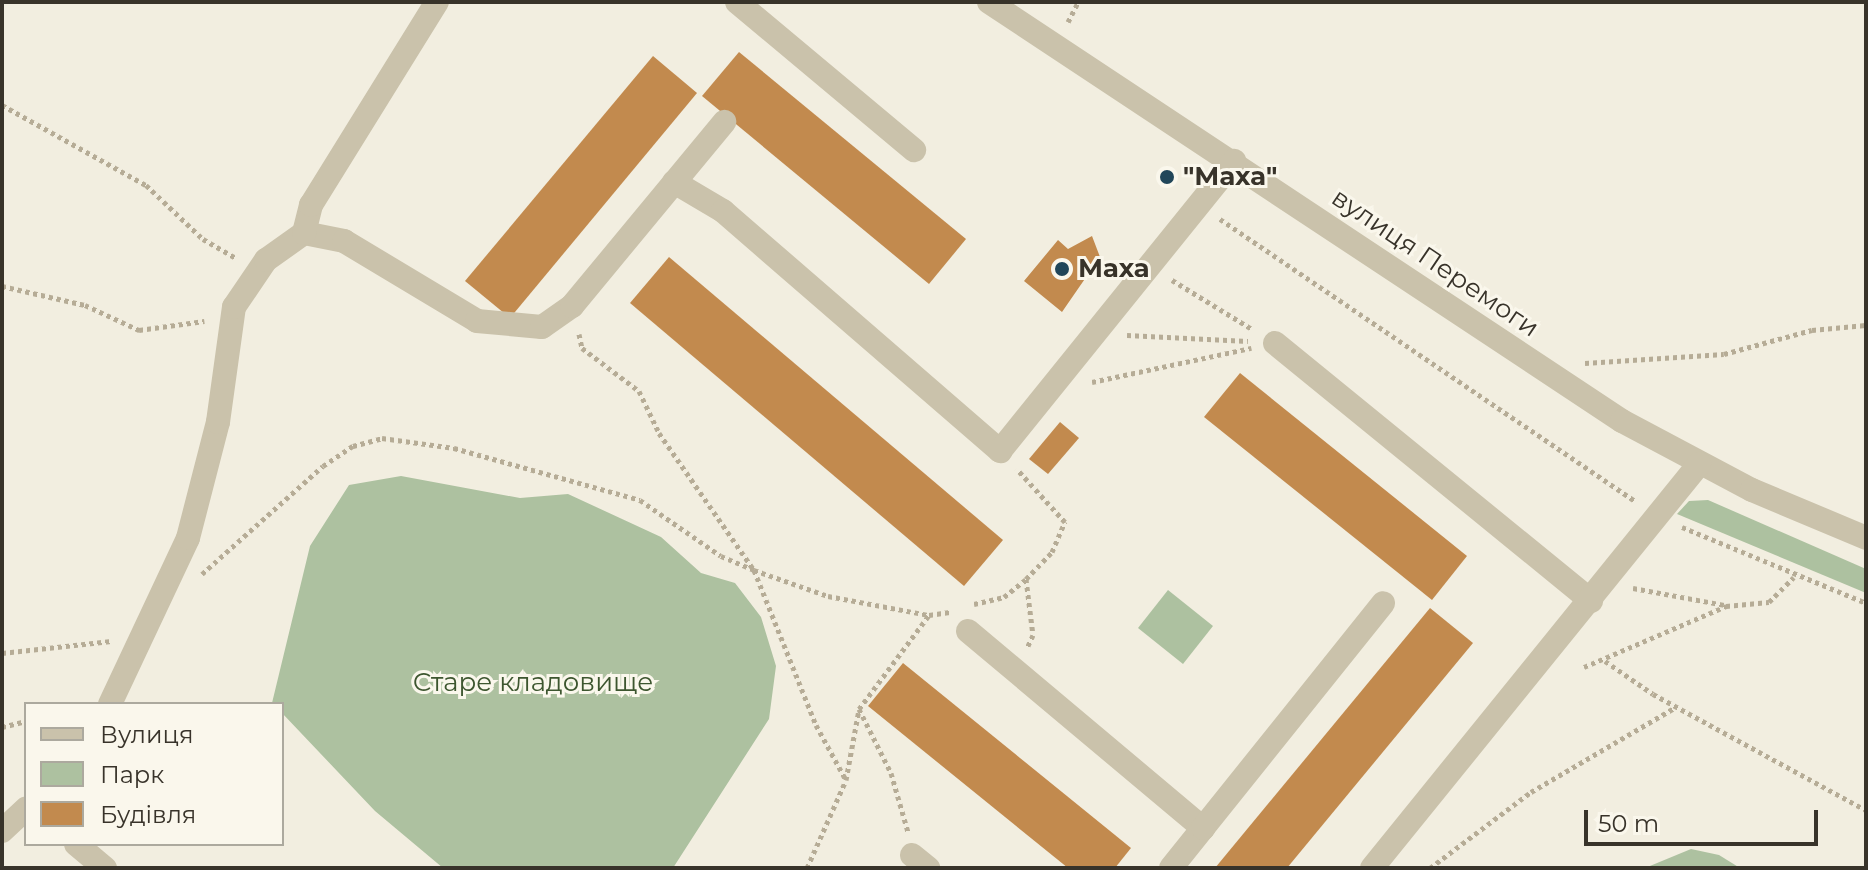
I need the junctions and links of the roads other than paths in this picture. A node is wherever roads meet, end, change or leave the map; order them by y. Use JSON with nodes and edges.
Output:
{"nodes":[{"id":1,"x":437,"y":2,"type":"edge"},
{"id":2,"x":737,"y":2,"type":"edge"},
{"id":3,"x":989,"y":2,"type":"edge"},
{"id":4,"x":724,"y":122,"type":"dead end"},
{"id":5,"x":914,"y":150,"type":"dead end"},
{"id":6,"x":1234,"y":161,"type":"junction"},
{"id":7,"x":674,"y":182,"type":"junction"},
{"id":8,"x":304,"y":233,"type":"junction"},
{"id":9,"x":1275,"y":343,"type":"road end"},
{"id":10,"x":1699,"y":464,"type":"junction"},
{"id":11,"x":1866,"y":538,"type":"edge"},
{"id":12,"x":1597,"y":592,"type":"junction"},
{"id":13,"x":1383,"y":603,"type":"dead end"},
{"id":14,"x":968,"y":631,"type":"dead end"},
{"id":15,"x":111,"y":702,"type":"edge"},
{"id":16,"x":24,"y":811,"type":"edge"},
{"id":17,"x":1203,"y":828,"type":"junction"},
{"id":18,"x":2,"y":831,"type":"edge"},
{"id":19,"x":78,"y":846,"type":"edge"},
{"id":20,"x":105,"y":868,"type":"edge"},
{"id":21,"x":1171,"y":868,"type":"edge"},
{"id":22,"x":1372,"y":868,"type":"edge"}],
"edges":[{"from":1,"to":8,"type":"street"},
{"from":2,"to":5,"type":"street"},
{"from":3,"to":6,"type":"street","name":"вулиця Перемоги"},
{"from":4,"to":7,"type":"street"},
{"from":6,"to":7,"type":"street"},
{"from":6,"to":10,"type":"street","name":"вулиця Перемоги"},
{"from":7,"to":8,"type":"street"},
{"from":8,"to":15,"type":"street"},
{"from":9,"to":12,"type":"street"},
{"from":10,"to":11,"type":"street","name":"вулиця Перемоги"},
{"from":10,"to":12,"type":"street"},
{"from":12,"to":22,"type":"street"},
{"from":13,"to":17,"type":"street"},
{"from":14,"to":17,"type":"street"},
{"from":16,"to":18,"type":"street"},
{"from":17,"to":21,"type":"street"},
{"from":19,"to":20,"type":"street"}]}
